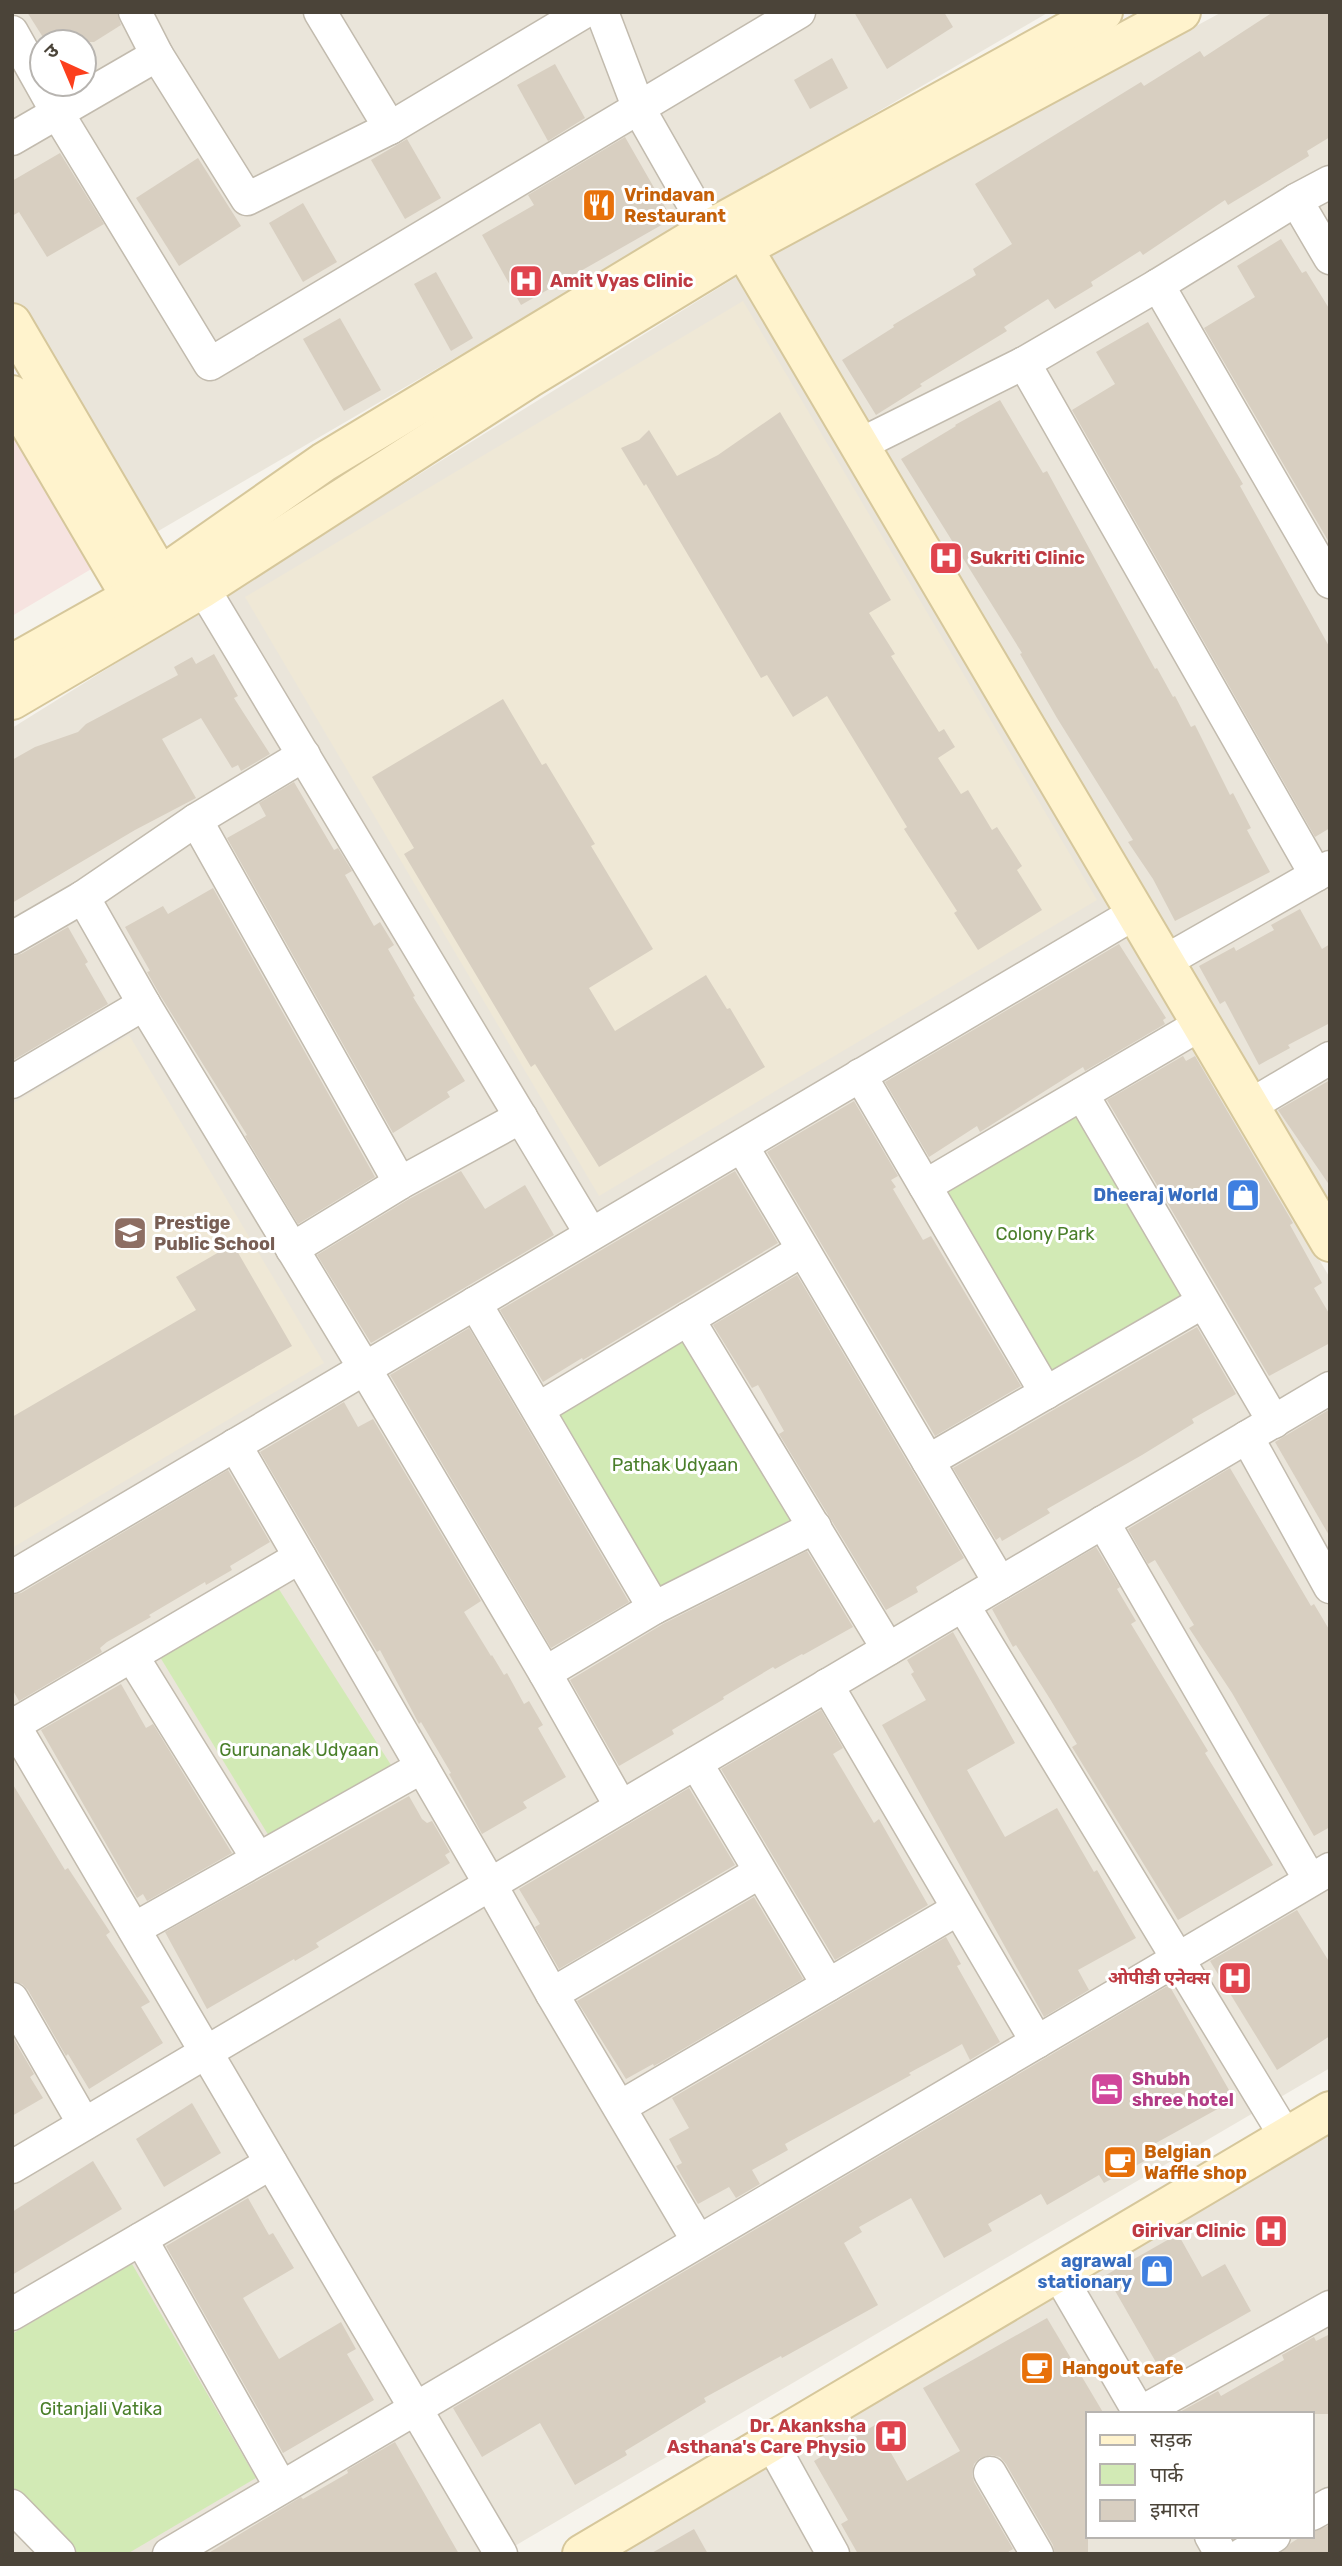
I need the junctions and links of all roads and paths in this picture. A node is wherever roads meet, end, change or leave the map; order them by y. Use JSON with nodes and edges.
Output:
{"nodes":[{"id":1,"x":135,"y":12,"type":"edge"},
{"id":2,"x":320,"y":12,"type":"edge"},
{"id":3,"x":584,"y":12,"type":"edge"},
{"id":4,"x":602,"y":12,"type":"edge"},
{"id":5,"x":799,"y":12,"type":"edge"},
{"id":6,"x":1103,"y":12,"type":"edge"},
{"id":7,"x":1181,"y":12,"type":"edge"},
{"id":8,"x":12,"y":32,"type":"edge"},
{"id":9,"x":157,"y":55,"type":"junction"},
{"id":10,"x":639,"y":109,"type":"junction"},
{"id":11,"x":58,"y":114,"type":"junction"},
{"id":12,"x":390,"y":128,"type":"junction"},
{"id":13,"x":12,"y":139,"type":"edge"},
{"id":14,"x":1330,"y":182,"type":"edge"},
{"id":15,"x":1296,"y":200,"type":"junction"},
{"id":16,"x":708,"y":230,"type":"junction"},
{"id":17,"x":743,"y":248,"type":"junction"},
{"id":18,"x":1330,"y":258,"type":"edge"},
{"id":19,"x":1158,"y":285,"type":"junction"},
{"id":20,"x":12,"y":323,"type":"edge"},
{"id":21,"x":1024,"y":363,"type":"junction"},
{"id":22,"x":12,"y":395,"type":"edge"},
{"id":23,"x":859,"y":445,"type":"junction"},
{"id":24,"x":1330,"y":582,"type":"edge"},
{"id":25,"x":203,"y":588,"type":"junction"},
{"id":26,"x":150,"y":595,"type":"junction"},
{"id":27,"x":12,"y":664,"type":"edge"},
{"id":28,"x":12,"y":700,"type":"edge"},
{"id":29,"x":304,"y":755,"type":"junction"},
{"id":30,"x":196,"y":820,"type":"junction"},
{"id":31,"x":1323,"y":871,"type":"edge"},
{"id":32,"x":83,"y":897,"type":"junction"},
{"id":33,"x":1135,"y":913,"type":"junction"},
{"id":34,"x":12,"y":938,"type":"edge"},
{"id":35,"x":1164,"y":962,"type":"junction"},
{"id":36,"x":144,"y":1004,"type":"junction"},
{"id":37,"x":1201,"y":1024,"type":"junction"},
{"id":38,"x":1330,"y":1058,"type":"edge"},
{"id":39,"x":860,"y":1075,"type":"junction"},
{"id":40,"x":12,"y":1082,"type":"edge"},
{"id":41,"x":1082,"y":1094,"type":"junction"},
{"id":42,"x":1249,"y":1106,"type":"junction"},
{"id":43,"x":521,"y":1117,"type":"junction"},
{"id":44,"x":742,"y":1146,"type":"junction"},
{"id":45,"x":400,"y":1183,"type":"junction"},
{"id":46,"x":925,"y":1186,"type":"junction"},
{"id":47,"x":592,"y":1234,"type":"junction"},
{"id":48,"x":1330,"y":1242,"type":"edge"},
{"id":49,"x":292,"y":1248,"type":"junction"},
{"id":50,"x":803,"y":1250,"type":"junction"},
{"id":51,"x":1203,"y":1302,"type":"junction"},
{"id":52,"x":475,"y":1303,"type":"junction"},
{"id":53,"x":688,"y":1319,"type":"junction"},
{"id":54,"x":365,"y":1369,"type":"junction"},
{"id":55,"x":1330,"y":1388,"type":"edge"},
{"id":56,"x":1046,"y":1392,"type":"junction"},
{"id":57,"x":538,"y":1409,"type":"junction"},
{"id":58,"x":1261,"y":1429,"type":"junction"},
{"id":59,"x":235,"y":1445,"type":"junction"},
{"id":60,"x":928,"y":1461,"type":"junction"},
{"id":61,"x":1103,"y":1522,"type":"junction"},
{"id":62,"x":815,"y":1527,"type":"junction"},
{"id":63,"x":300,"y":1557,"type":"junction"},
{"id":64,"x":12,"y":1577,"type":"edge"},
{"id":65,"x":1000,"y":1583,"type":"junction"},
{"id":66,"x":1330,"y":1587,"type":"edge"},
{"id":67,"x":963,"y":1605,"type":"junction"},
{"id":68,"x":654,"y":1608,"type":"junction"},
{"id":69,"x":888,"y":1649,"type":"junction"},
{"id":70,"x":132,"y":1656,"type":"junction"},
{"id":71,"x":545,"y":1673,"type":"junction"},
{"id":72,"x":827,"y":1685,"type":"junction"},
{"id":73,"x":13,"y":1725,"type":"edge"},
{"id":74,"x":696,"y":1763,"type":"junction"},
{"id":75,"x":422,"y":1767,"type":"junction"},
{"id":76,"x":621,"y":1807,"type":"junction"},
{"id":77,"x":258,"y":1859,"type":"junction"},
{"id":78,"x":760,"y":1872,"type":"junction"},
{"id":79,"x":1320,"y":1874,"type":"edge"},
{"id":80,"x":490,"y":1884,"type":"junction"},
{"id":81,"x":958,"y":1909,"type":"junction"},
{"id":82,"x":134,"y":1929,"type":"junction"},
{"id":83,"x":1177,"y":1959,"type":"junction"},
{"id":84,"x":828,"y":1985,"type":"junction"},
{"id":85,"x":552,"y":1994,"type":"junction"},
{"id":86,"x":12,"y":1999,"type":"edge"},
{"id":87,"x":1037,"y":2042,"type":"junction"},
{"id":88,"x":206,"y":2052,"type":"junction"},
{"id":89,"x":620,"y":2108,"type":"junction"},
{"id":90,"x":1330,"y":2111,"type":"edge"},
{"id":91,"x":84,"y":2124,"type":"junction"},
{"id":92,"x":1286,"y":2137,"type":"junction"},
{"id":93,"x":271,"y":2163,"type":"junction"},
{"id":94,"x":12,"y":2166,"type":"edge"},
{"id":95,"x":141,"y":2239,"type":"junction"},
{"id":96,"x":698,"y":2241,"type":"junction"},
{"id":97,"x":1058,"y":2273,"type":"junction"},
{"id":98,"x":1330,"y":2307,"type":"edge"},
{"id":99,"x":12,"y":2314,"type":"edge"},
{"id":100,"x":415,"y":2408,"type":"junction"},
{"id":101,"x":1139,"y":2412,"type":"edge"},
{"id":102,"x":1144,"y":2412,"type":"edge"},
{"id":103,"x":771,"y":2442,"type":"junction"},
{"id":104,"x":989,"y":2473,"type":"dead end"},
{"id":105,"x":281,"y":2487,"type":"junction"},
{"id":106,"x":1330,"y":2504,"type":"edge"},
{"id":107,"x":12,"y":2506,"type":"edge"},
{"id":108,"x":1314,"y":2513,"type":"edge"},
{"id":109,"x":1212,"y":2538,"type":"edge"},
{"id":110,"x":1271,"y":2538,"type":"edge"},
{"id":111,"x":59,"y":2554,"type":"edge"},
{"id":112,"x":169,"y":2554,"type":"edge"},
{"id":113,"x":501,"y":2554,"type":"edge"},
{"id":114,"x":582,"y":2554,"type":"edge"},
{"id":115,"x":833,"y":2554,"type":"edge"},
{"id":116,"x":1037,"y":2554,"type":"edge"},
{"id":117,"x":1221,"y":2554,"type":"edge"},
{"id":118,"x":1243,"y":2554,"type":"edge"}],
"edges":[{"from":1,"to":9,"type":"street"},
{"from":2,"to":12,"type":"street"},
{"from":3,"to":12,"type":"street"},
{"from":4,"to":10,"type":"street"},
{"from":5,"to":10,"type":"street"},
{"from":6,"to":16,"type":"main road"},
{"from":7,"to":17,"type":"main road"},
{"from":8,"to":11,"type":"street"},
{"from":9,"to":11,"type":"street"},
{"from":9,"to":12,"type":"street"},
{"from":10,"to":11,"type":"street"},
{"from":10,"to":16,"type":"street"},
{"from":11,"to":13,"type":"street"},
{"from":14,"to":15,"type":"street"},
{"from":15,"to":18,"type":"street"},
{"from":15,"to":19,"type":"street"},
{"from":16,"to":17,"type":"street"},
{"from":16,"to":26,"type":"main road"},
{"from":17,"to":23,"type":"main road"},
{"from":17,"to":25,"type":"main road"},
{"from":19,"to":21,"type":"street"},
{"from":19,"to":24,"type":"street"},
{"from":20,"to":26,"type":"main road"},
{"from":21,"to":23,"type":"street"},
{"from":21,"to":31,"type":"street"},
{"from":22,"to":26,"type":"main road"},
{"from":23,"to":33,"type":"main road"},
{"from":25,"to":26,"type":"main road"},
{"from":25,"to":29,"type":"street"},
{"from":26,"to":27,"type":"main road"},
{"from":26,"to":28,"type":"main road"},
{"from":29,"to":30,"type":"street"},
{"from":29,"to":43,"type":"street"},
{"from":30,"to":32,"type":"street"},
{"from":30,"to":45,"type":"street"},
{"from":31,"to":35,"type":"street"},
{"from":32,"to":34,"type":"street"},
{"from":32,"to":36,"type":"street"},
{"from":33,"to":35,"type":"main road"},
{"from":33,"to":39,"type":"street"},
{"from":35,"to":37,"type":"main road"},
{"from":36,"to":40,"type":"street"},
{"from":36,"to":49,"type":"street"},
{"from":37,"to":41,"type":"street"},
{"from":37,"to":42,"type":"main road"},
{"from":38,"to":42,"type":"street"},
{"from":39,"to":44,"type":"street"},
{"from":39,"to":46,"type":"street"},
{"from":41,"to":46,"type":"street"},
{"from":41,"to":51,"type":"street"},
{"from":42,"to":48,"type":"main road"},
{"from":43,"to":45,"type":"street"},
{"from":43,"to":47,"type":"street"},
{"from":44,"to":47,"type":"street"},
{"from":44,"to":50,"type":"street"},
{"from":45,"to":49,"type":"street"},
{"from":46,"to":56,"type":"street"},
{"from":47,"to":52,"type":"street"},
{"from":49,"to":54,"type":"street"},
{"from":50,"to":53,"type":"street"},
{"from":50,"to":60,"type":"street"},
{"from":51,"to":56,"type":"street"},
{"from":51,"to":58,"type":"street"},
{"from":52,"to":54,"type":"street"},
{"from":52,"to":57,"type":"street"},
{"from":53,"to":57,"type":"street"},
{"from":53,"to":62,"type":"street"},
{"from":54,"to":59,"type":"street"},
{"from":54,"to":71,"type":"street"},
{"from":55,"to":58,"type":"street"},
{"from":56,"to":60,"type":"street"},
{"from":57,"to":68,"type":"street"},
{"from":58,"to":61,"type":"street"},
{"from":58,"to":66,"type":"street"},
{"from":59,"to":63,"type":"street"},
{"from":59,"to":64,"type":"street"},
{"from":60,"to":65,"type":"street"},
{"from":61,"to":65,"type":"street"},
{"from":61,"to":79,"type":"street"},
{"from":62,"to":68,"type":"street"},
{"from":62,"to":69,"type":"street"},
{"from":63,"to":70,"type":"street"},
{"from":63,"to":75,"type":"street"},
{"from":65,"to":67,"type":"street"},
{"from":67,"to":69,"type":"street"},
{"from":67,"to":83,"type":"street"},
{"from":68,"to":71,"type":"street"},
{"from":69,"to":72,"type":"street"},
{"from":70,"to":73,"type":"street"},
{"from":70,"to":77,"type":"street"},
{"from":71,"to":76,"type":"street"},
{"from":72,"to":74,"type":"street"},
{"from":72,"to":81,"type":"street"},
{"from":73,"to":82,"type":"street"},
{"from":74,"to":76,"type":"street"},
{"from":74,"to":78,"type":"street"},
{"from":75,"to":77,"type":"street"},
{"from":75,"to":80,"type":"street"},
{"from":76,"to":80,"type":"street"},
{"from":77,"to":82,"type":"street"},
{"from":78,"to":84,"type":"street"},
{"from":78,"to":85,"type":"street"},
{"from":79,"to":83,"type":"street"},
{"from":80,"to":85,"type":"street"},
{"from":80,"to":88,"type":"street"},
{"from":81,"to":84,"type":"street"},
{"from":81,"to":87,"type":"street"},
{"from":82,"to":88,"type":"street"},
{"from":83,"to":87,"type":"street"},
{"from":83,"to":92,"type":"street"},
{"from":84,"to":89,"type":"street"},
{"from":85,"to":89,"type":"street"},
{"from":86,"to":91,"type":"street"},
{"from":87,"to":96,"type":"street"},
{"from":88,"to":91,"type":"street"},
{"from":88,"to":93,"type":"street"},
{"from":89,"to":96,"type":"street"},
{"from":90,"to":92,"type":"main road"},
{"from":91,"to":94,"type":"street"},
{"from":92,"to":97,"type":"main road"},
{"from":93,"to":95,"type":"street"},
{"from":93,"to":100,"type":"street"},
{"from":95,"to":99,"type":"street"},
{"from":95,"to":105,"type":"street"},
{"from":96,"to":100,"type":"street"},
{"from":97,"to":101,"type":"street"},
{"from":97,"to":103,"type":"main road"},
{"from":98,"to":102,"type":"street"},
{"from":100,"to":105,"type":"street"},
{"from":100,"to":113,"type":"street"},
{"from":103,"to":114,"type":"main road"},
{"from":103,"to":115,"type":"street"},
{"from":104,"to":116,"type":"street"},
{"from":105,"to":112,"type":"street"},
{"from":106,"to":108,"type":"street"},
{"from":107,"to":111,"type":"street"},
{"from":109,"to":117,"type":"street"},
{"from":110,"to":118,"type":"street"}]}
